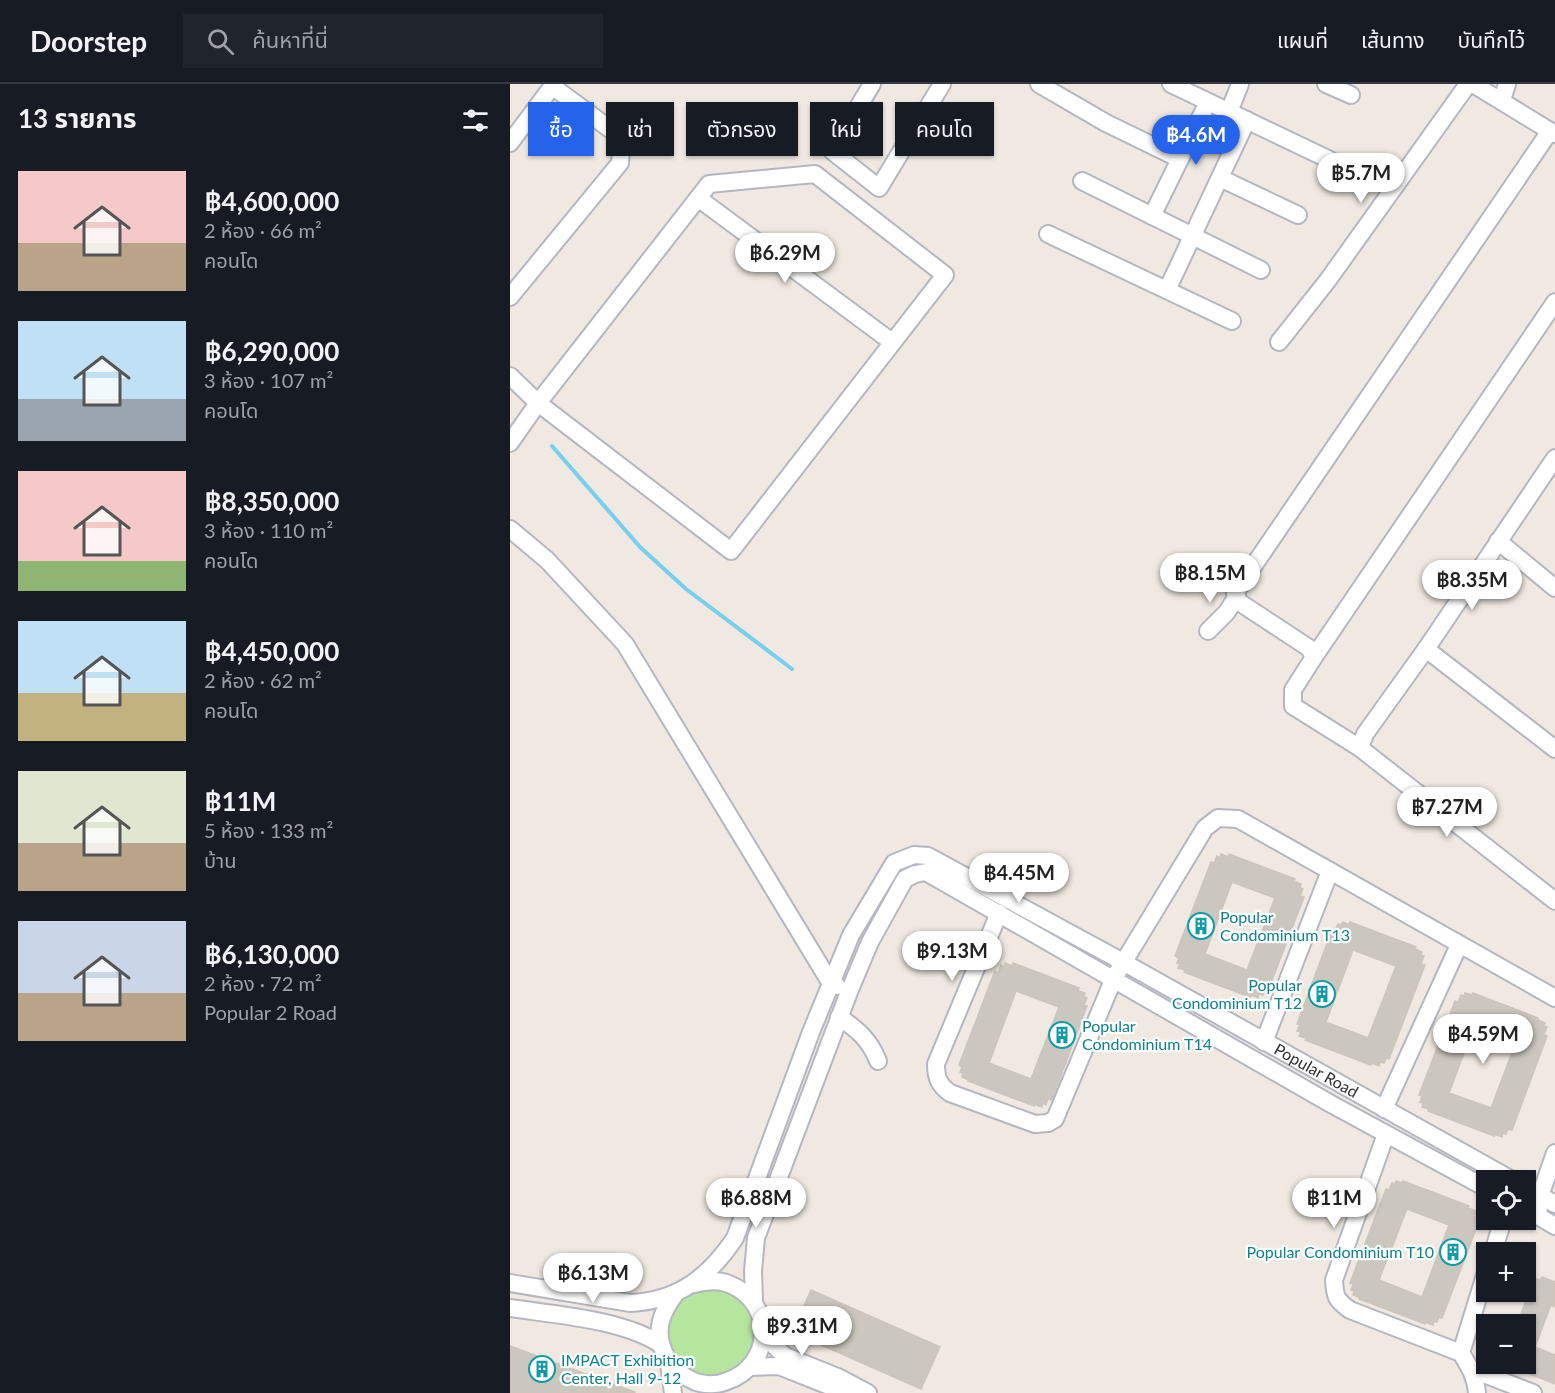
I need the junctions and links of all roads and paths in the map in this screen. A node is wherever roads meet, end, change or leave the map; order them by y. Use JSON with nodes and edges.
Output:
{"nodes":[{"id":1,"x":872,"y":84,"type":"edge"},
{"id":2,"x":942,"y":84,"type":"edge"},
{"id":3,"x":1039,"y":84,"type":"edge"},
{"id":4,"x":1171,"y":84,"type":"edge"},
{"id":5,"x":1240,"y":84,"type":"edge"},
{"id":6,"x":1326,"y":84,"type":"edge"},
{"id":7,"x":1468,"y":84,"type":"edge"},
{"id":8,"x":1473,"y":84,"type":"edge"},
{"id":9,"x":553,"y":85,"type":"edge"},
{"id":10,"x":1505,"y":92,"type":"edge"},
{"id":11,"x":1351,"y":96,"type":"dead end"},
{"id":12,"x":1208,"y":102,"type":"junction"},
{"id":13,"x":1228,"y":112,"type":"junction"},
{"id":14,"x":1247,"y":120,"type":"junction"},
{"id":15,"x":1553,"y":132,"type":"edge"},
{"id":16,"x":510,"y":143,"type":"edge"},
{"id":17,"x":1180,"y":159,"type":"junction"},
{"id":18,"x":1330,"y":160,"type":"dead end"},
{"id":19,"x":1220,"y":178,"type":"junction"},
{"id":20,"x":1082,"y":181,"type":"dead end"},
{"id":21,"x":698,"y":198,"type":"junction"},
{"id":22,"x":1298,"y":215,"type":"dead end"},
{"id":23,"x":1152,"y":216,"type":"junction"},
{"id":24,"x":1048,"y":234,"type":"dead end"},
{"id":25,"x":1193,"y":236,"type":"junction"},
{"id":26,"x":1261,"y":270,"type":"dead end"},
{"id":27,"x":1167,"y":290,"type":"junction"},
{"id":28,"x":510,"y":297,"type":"edge"},
{"id":29,"x":1555,"y":302,"type":"edge"},
{"id":30,"x":1232,"y":321,"type":"dead end"},
{"id":31,"x":892,"y":342,"type":"junction"},
{"id":32,"x":1279,"y":342,"type":"dead end"},
{"id":33,"x":510,"y":376,"type":"edge"},
{"id":34,"x":538,"y":404,"type":"junction"},
{"id":35,"x":510,"y":443,"type":"edge"},
{"id":36,"x":1555,"y":458,"type":"edge"},
{"id":37,"x":510,"y":529,"type":"edge"},
{"id":38,"x":1498,"y":541,"type":"junction"},
{"id":39,"x":1555,"y":588,"type":"edge"},
{"id":40,"x":1237,"y":596,"type":"junction"},
{"id":41,"x":1208,"y":631,"type":"dead end"},
{"id":42,"x":1426,"y":649,"type":"junction"},
{"id":43,"x":1314,"y":657,"type":"junction"},
{"id":44,"x":1360,"y":748,"type":"junction"},
{"id":45,"x":1555,"y":749,"type":"edge"},
{"id":46,"x":914,"y":855,"type":"junction"},
{"id":47,"x":1330,"y":871,"type":"junction"},
{"id":48,"x":915,"y":874,"type":"junction"},
{"id":49,"x":1555,"y":901,"type":"edge"},
{"id":50,"x":999,"y":913,"type":"junction"},
{"id":51,"x":1459,"y":945,"type":"junction"},
{"id":52,"x":1123,"y":962,"type":"junction"},
{"id":53,"x":1114,"y":978,"type":"junction"},
{"id":54,"x":830,"y":982,"type":"junction"},
{"id":55,"x":849,"y":992,"type":"junction"},
{"id":56,"x":1555,"y":998,"type":"edge"},
{"id":57,"x":839,"y":1017,"type":"junction"},
{"id":58,"x":1264,"y":1042,"type":"junction"},
{"id":59,"x":878,"y":1060,"type":"dead end"},
{"id":60,"x":1384,"y":1109,"type":"junction"},
{"id":61,"x":1386,"y":1134,"type":"junction"},
{"id":62,"x":771,"y":1142,"type":"junction"},
{"id":63,"x":789,"y":1149,"type":"junction"},
{"id":64,"x":1555,"y":1153,"type":"edge"},
{"id":65,"x":1494,"y":1170,"type":"edge"},
{"id":66,"x":1476,"y":1183,"type":"edge"},
{"id":67,"x":1540,"y":1196,"type":"edge"},
{"id":68,"x":1536,"y":1215,"type":"edge"},
{"id":69,"x":1555,"y":1226,"type":"edge"},
{"id":70,"x":510,"y":1283,"type":"edge"},
{"id":71,"x":693,"y":1284,"type":"junction"},
{"id":72,"x":676,"y":1293,"type":"junction"},
{"id":73,"x":754,"y":1302,"type":"junction"},
{"id":74,"x":1477,"y":1302,"type":"edge"},
{"id":75,"x":510,"y":1308,"type":"edge"},
{"id":76,"x":764,"y":1335,"type":"junction"},
{"id":77,"x":660,"y":1344,"type":"junction"},
{"id":78,"x":1461,"y":1353,"type":"junction"},
{"id":79,"x":669,"y":1364,"type":"junction"},
{"id":80,"x":750,"y":1367,"type":"junction"},
{"id":81,"x":1471,"y":1369,"type":"junction"},
{"id":82,"x":714,"y":1388,"type":"edge"},
{"id":83,"x":673,"y":1393,"type":"edge"},
{"id":84,"x":848,"y":1393,"type":"edge"},
{"id":85,"x":868,"y":1393,"type":"edge"},
{"id":86,"x":1477,"y":1393,"type":"edge"},
{"id":87,"x":1533,"y":1393,"type":"edge"}],
"edges":[{"from":1,"to":2,"type":"street"},
{"from":3,"to":17,"type":"street"},
{"from":4,"to":12,"type":"street"},
{"from":5,"to":13,"type":"street"},
{"from":6,"to":11,"type":"street"},
{"from":7,"to":32,"type":"street"},
{"from":8,"to":10,"type":"street"},
{"from":9,"to":16,"type":"street"},
{"from":9,"to":28,"type":"street"},
{"from":10,"to":15,"type":"street"},
{"from":12,"to":13,"type":"street"},
{"from":12,"to":17,"type":"street"},
{"from":13,"to":14,"type":"street"},
{"from":14,"to":18,"type":"street"},
{"from":14,"to":19,"type":"street"},
{"from":15,"to":40,"type":"street"},
{"from":17,"to":23,"type":"street"},
{"from":19,"to":22,"type":"street"},
{"from":19,"to":25,"type":"street"},
{"from":20,"to":23,"type":"street"},
{"from":21,"to":31,"type":"street"},
{"from":21,"to":31,"type":"street"},
{"from":21,"to":34,"type":"street"},
{"from":23,"to":25,"type":"street"},
{"from":24,"to":27,"type":"street"},
{"from":25,"to":26,"type":"street"},
{"from":25,"to":27,"type":"street"},
{"from":27,"to":30,"type":"street"},
{"from":29,"to":43,"type":"street"},
{"from":31,"to":34,"type":"street"},
{"from":33,"to":34,"type":"street"},
{"from":34,"to":35,"type":"street"},
{"from":36,"to":38,"type":"street"},
{"from":37,"to":54,"type":"street"},
{"from":38,"to":39,"type":"street"},
{"from":38,"to":42,"type":"street"},
{"from":40,"to":41,"type":"street"},
{"from":40,"to":43,"type":"street"},
{"from":42,"to":44,"type":"street"},
{"from":42,"to":45,"type":"street"},
{"from":43,"to":44,"type":"street"},
{"from":44,"to":49,"type":"street"},
{"from":46,"to":48,"type":"street"},
{"from":46,"to":52,"type":"street","name":"Popular Road"},
{"from":46,"to":54,"type":"street"},
{"from":47,"to":51,"type":"street"},
{"from":47,"to":52,"type":"street"},
{"from":47,"to":58,"type":"street"},
{"from":48,"to":50,"type":"street","name":"Popular Road"},
{"from":48,"to":55,"type":"street"},
{"from":50,"to":53,"type":"street","name":"Popular Road"},
{"from":50,"to":53,"type":"street"},
{"from":51,"to":56,"type":"street"},
{"from":51,"to":60,"type":"street"},
{"from":52,"to":53,"type":"street"},
{"from":52,"to":58,"type":"street","name":"Popular Road"},
{"from":53,"to":61,"type":"street","name":"Popular Road"},
{"from":54,"to":55,"type":"street"},
{"from":54,"to":62,"type":"street"},
{"from":55,"to":57,"type":"street"},
{"from":57,"to":59,"type":"street"},
{"from":57,"to":63,"type":"street"},
{"from":58,"to":60,"type":"street","name":"Popular Road"},
{"from":60,"to":65,"type":"street","name":"Popular Road"},
{"from":61,"to":66,"type":"street","name":"Popular Road"},
{"from":61,"to":78,"type":"street"},
{"from":62,"to":63,"type":"street"},
{"from":62,"to":71,"type":"street"},
{"from":63,"to":73,"type":"street"},
{"from":64,"to":67,"type":"street"},
{"from":68,"to":69,"type":"street"},
{"from":70,"to":72,"type":"street"},
{"from":71,"to":72,"type":"street"},
{"from":71,"to":73,"type":"street"},
{"from":72,"to":77,"type":"street"},
{"from":73,"to":76,"type":"street"},
{"from":74,"to":78,"type":"street"},
{"from":75,"to":77,"type":"street"},
{"from":76,"to":80,"type":"street"},
{"from":76,"to":85,"type":"street"},
{"from":77,"to":79,"type":"street"},
{"from":78,"to":81,"type":"street"},
{"from":79,"to":82,"type":"street"},
{"from":79,"to":83,"type":"street"},
{"from":80,"to":82,"type":"street"},
{"from":80,"to":84,"type":"street"},
{"from":81,"to":86,"type":"street"},
{"from":81,"to":87,"type":"street"}]}
